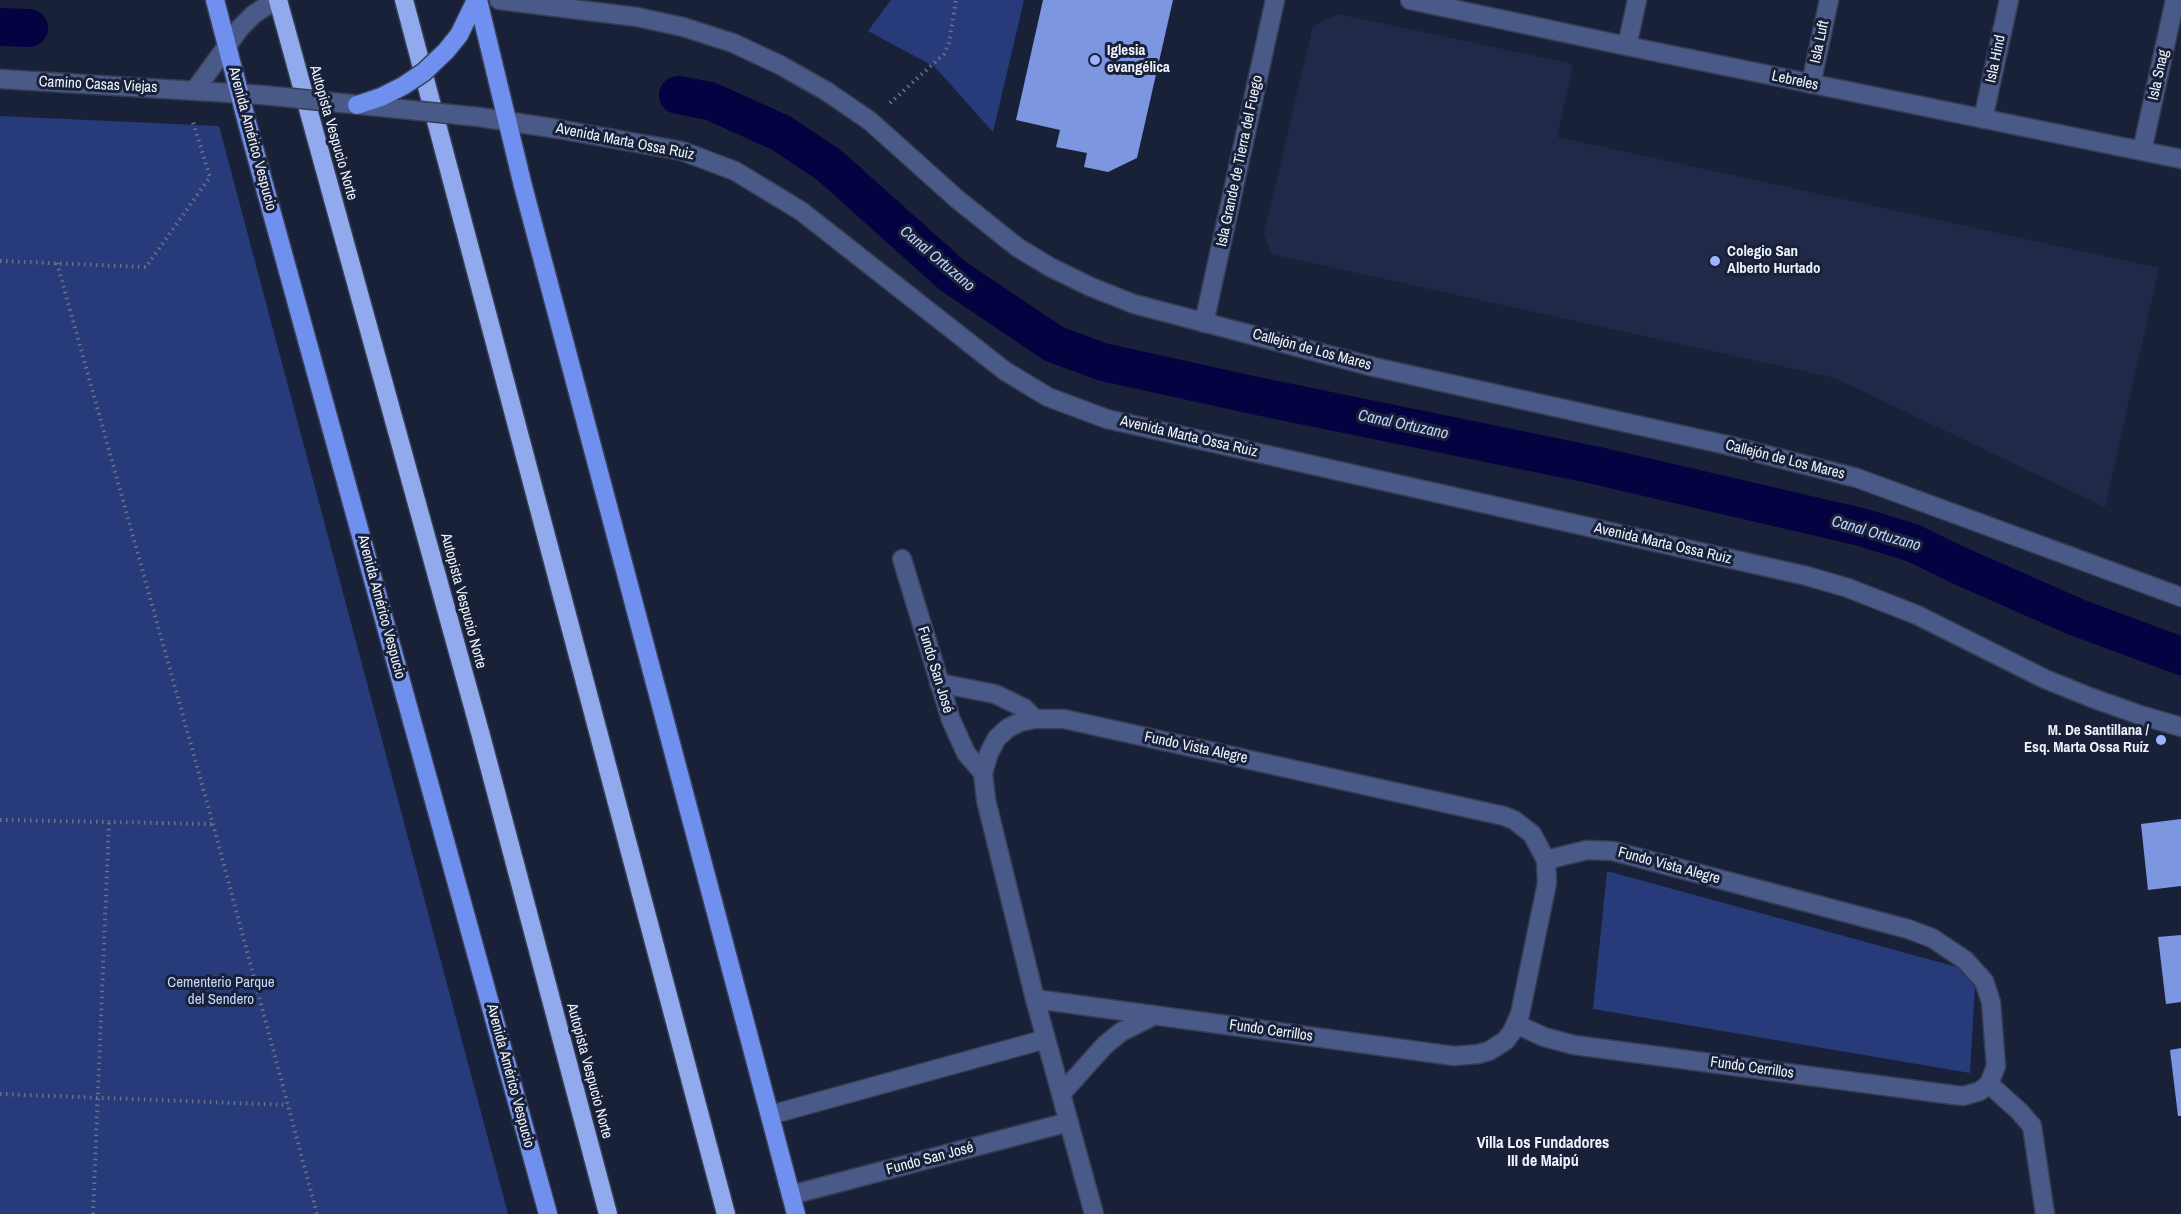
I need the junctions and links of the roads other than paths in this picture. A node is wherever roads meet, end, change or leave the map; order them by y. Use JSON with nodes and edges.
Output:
{"nodes":[{"id":1,"x":215,"y":0,"type":"edge"},
{"id":2,"x":277,"y":0,"type":"edge"},
{"id":3,"x":404,"y":0,"type":"edge"},
{"id":4,"x":477,"y":0,"type":"edge"},
{"id":5,"x":499,"y":0,"type":"edge"},
{"id":6,"x":1275,"y":0,"type":"edge"},
{"id":7,"x":1410,"y":0,"type":"edge"},
{"id":8,"x":1637,"y":0,"type":"edge"},
{"id":9,"x":1829,"y":0,"type":"edge"},
{"id":10,"x":2009,"y":0,"type":"edge"},
{"id":11,"x":2175,"y":0,"type":"edge"},
{"id":12,"x":227,"y":46,"type":"junction"},
{"id":13,"x":1627,"y":46,"type":"junction"},
{"id":14,"x":0,"y":79,"type":"edge"},
{"id":15,"x":1811,"y":84,"type":"junction"},
{"id":16,"x":189,"y":90,"type":"junction"},
{"id":17,"x":239,"y":92,"type":"junction"},
{"id":18,"x":357,"y":105,"type":"junction"},
{"id":19,"x":1983,"y":119,"type":"junction"},
{"id":20,"x":505,"y":120,"type":"junction"},
{"id":21,"x":2142,"y":151,"type":"junction"},
{"id":22,"x":2181,"y":159,"type":"edge"},
{"id":23,"x":1204,"y":322,"type":"junction"},
{"id":24,"x":902,"y":560,"type":"dead end"},
{"id":25,"x":2181,"y":597,"type":"edge"},
{"id":26,"x":939,"y":683,"type":"junction"},
{"id":27,"x":1035,"y":719,"type":"junction"},
{"id":28,"x":2181,"y":727,"type":"edge"},
{"id":29,"x":984,"y":773,"type":"junction"},
{"id":30,"x":1546,"y":860,"type":"junction"},
{"id":31,"x":1035,"y":999,"type":"junction"},
{"id":32,"x":1155,"y":1015,"type":"junction"},
{"id":33,"x":1516,"y":1024,"type":"junction"},
{"id":34,"x":1046,"y":1039,"type":"junction"},
{"id":35,"x":1989,"y":1084,"type":"junction"},
{"id":36,"x":1061,"y":1094,"type":"junction"},
{"id":37,"x":770,"y":1116,"type":"junction"},
{"id":38,"x":1069,"y":1122,"type":"junction"},
{"id":39,"x":791,"y":1195,"type":"junction"},
{"id":40,"x":548,"y":1214,"type":"edge"},
{"id":41,"x":608,"y":1214,"type":"edge"},
{"id":42,"x":726,"y":1214,"type":"edge"},
{"id":43,"x":796,"y":1214,"type":"edge"},
{"id":44,"x":1094,"y":1214,"type":"edge"},
{"id":45,"x":2045,"y":1214,"type":"edge"}],
"edges":[{"from":1,"to":12,"type":"main road","name":"Avenida Américo Vespucio"},
{"from":2,"to":12,"type":"street"},
{"from":2,"to":41,"type":"highway","name":"Autopista Vespucio Norte"},
{"from":3,"to":42,"type":"highway"},
{"from":4,"to":18,"type":"main road","bridge":true},
{"from":4,"to":20,"type":"main road"},
{"from":5,"to":23,"type":"street","name":"Callejón de Los Mares"},
{"from":6,"to":23,"type":"street","name":"Isla Grande de Tierra del Fuego"},
{"from":7,"to":13,"type":"street","name":"Lebreles"},
{"from":8,"to":13,"type":"street"},
{"from":9,"to":15,"type":"street","name":"Isla Luft"},
{"from":10,"to":19,"type":"street","name":"Isla Hind"},
{"from":11,"to":21,"type":"street","name":"Isla Snag"},
{"from":12,"to":16,"type":"street"},
{"from":12,"to":17,"type":"main road","name":"Avenida Américo Vespucio"},
{"from":13,"to":15,"type":"street","name":"Lebreles"},
{"from":14,"to":16,"type":"street","name":"Camino Casas Viejas"},
{"from":15,"to":19,"type":"street","name":"Lebreles"},
{"from":16,"to":17,"type":"street","name":"Camino Casas Viejas"},
{"from":17,"to":18,"type":"street","name":"Avenida Marta Ossa Ruiz","bridge":true},
{"from":17,"to":40,"type":"main road","name":"Avenida Américo Vespucio"},
{"from":18,"to":20,"type":"street","name":"Avenida Marta Ossa Ruiz","bridge":true},
{"from":19,"to":21,"type":"street","name":"Lebreles"},
{"from":20,"to":28,"type":"street","name":"Avenida Marta Ossa Ruiz"},
{"from":20,"to":37,"type":"main road"},
{"from":21,"to":22,"type":"street","name":"Lebreles"},
{"from":23,"to":25,"type":"street","name":"Callejón de Los Mares"},
{"from":24,"to":26,"type":"street","name":"Fundo San José"},
{"from":26,"to":27,"type":"street"},
{"from":26,"to":29,"type":"street","name":"Fundo San José"},
{"from":27,"to":29,"type":"street","name":"Fundo Vista Alegre"},
{"from":27,"to":30,"type":"street","name":"Fundo Vista Alegre"},
{"from":29,"to":31,"type":"street"},
{"from":30,"to":33,"type":"street","name":"Fundo Cerrillos"},
{"from":30,"to":35,"type":"street","name":"Fundo Vista Alegre"},
{"from":31,"to":32,"type":"street","name":"Fundo Cerrillos"},
{"from":31,"to":34,"type":"street"},
{"from":32,"to":33,"type":"street","name":"Fundo Cerrillos"},
{"from":32,"to":36,"type":"street"},
{"from":33,"to":35,"type":"street","name":"Fundo Cerrillos"},
{"from":34,"to":36,"type":"street"},
{"from":34,"to":37,"type":"street"},
{"from":35,"to":45,"type":"street"},
{"from":36,"to":38,"type":"street"},
{"from":37,"to":39,"type":"main road"},
{"from":38,"to":39,"type":"street","name":"Fundo San José"},
{"from":38,"to":44,"type":"street"},
{"from":39,"to":43,"type":"main road"}]}
